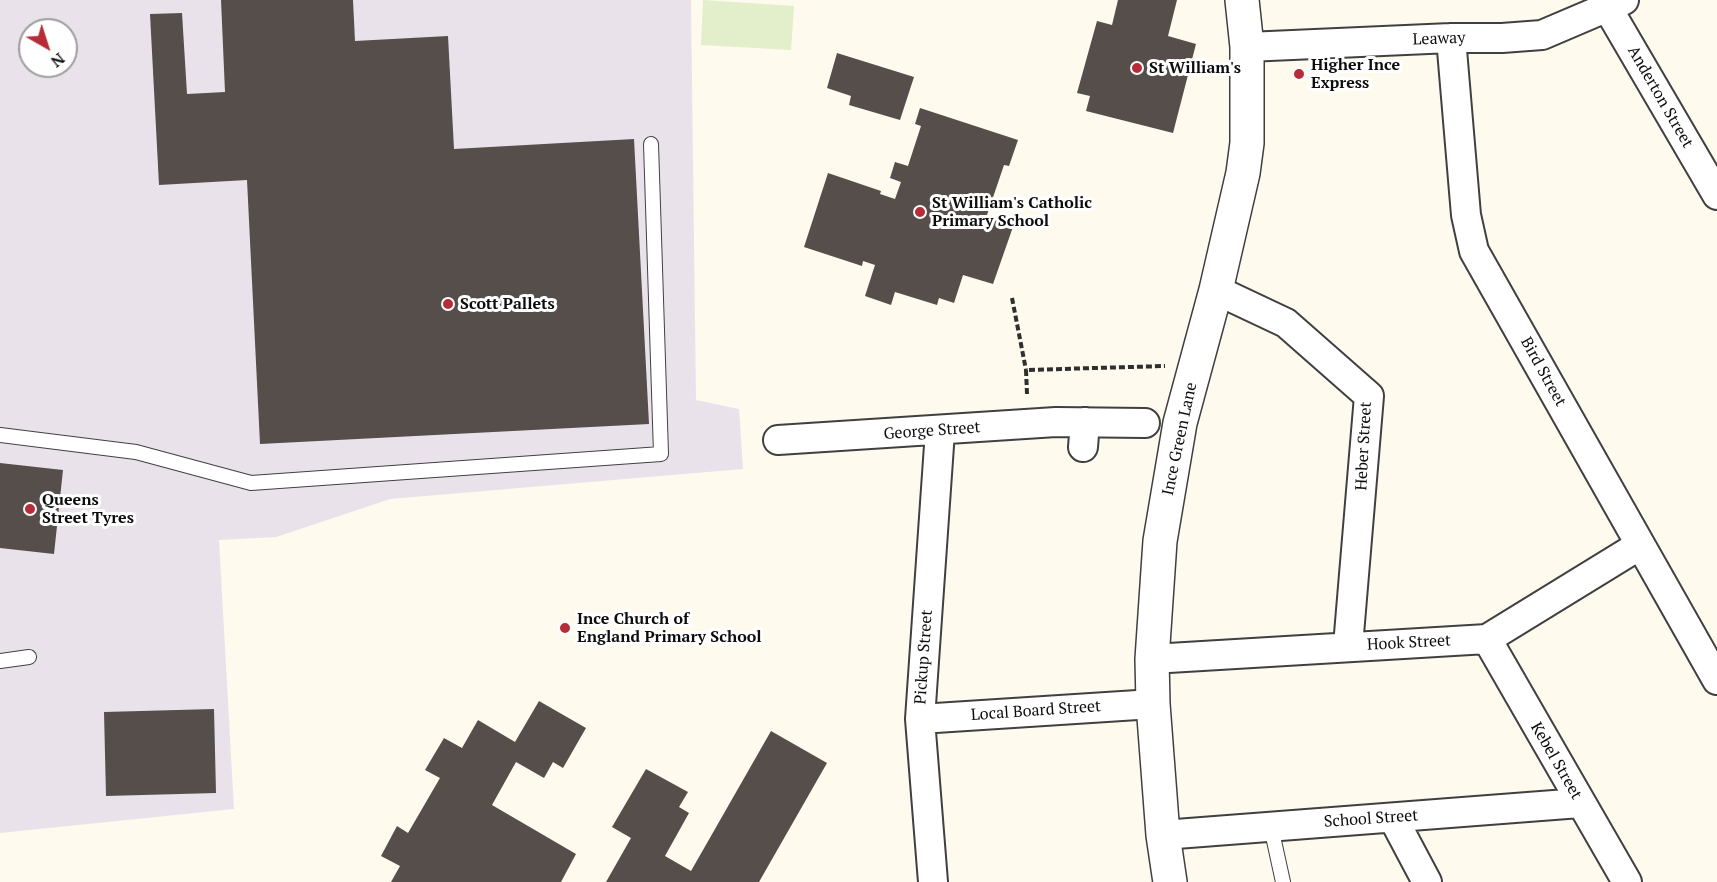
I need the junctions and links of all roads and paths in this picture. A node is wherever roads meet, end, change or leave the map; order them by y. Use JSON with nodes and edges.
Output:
{"nodes":[{"id":1,"x":1242,"y":0,"type":"edge"},
{"id":2,"x":1611,"y":3,"type":"edge"},
{"id":3,"x":1451,"y":38,"type":"junction"},
{"id":4,"x":1247,"y":46,"type":"junction"},
{"id":5,"x":651,"y":144,"type":"dead end"},
{"id":6,"x":1717,"y":195,"type":"edge"},
{"id":7,"x":1216,"y":290,"type":"junction"},
{"id":8,"x":1012,"y":298,"type":"dead end"},
{"id":9,"x":1196,"y":366,"type":"junction"},
{"id":10,"x":1026,"y":370,"type":"junction"},
{"id":11,"x":1145,"y":423,"type":"dead end"},
{"id":12,"x":1027,"y":424,"type":"junction"},
{"id":13,"x":940,"y":431,"type":"junction"},
{"id":14,"x":0,"y":435,"type":"edge"},
{"id":15,"x":778,"y":440,"type":"dead end"},
{"id":16,"x":1640,"y":545,"type":"junction"},
{"id":17,"x":1486,"y":639,"type":"junction"},
{"id":18,"x":1348,"y":646,"type":"junction"},
{"id":19,"x":30,"y":657,"type":"dead end"},
{"id":20,"x":1152,"y":659,"type":"junction"},
{"id":21,"x":0,"y":661,"type":"edge"},
{"id":22,"x":1717,"y":680,"type":"edge"},
{"id":23,"x":1153,"y":704,"type":"junction"},
{"id":24,"x":920,"y":718,"type":"junction"},
{"id":25,"x":1580,"y":802,"type":"junction"},
{"id":26,"x":1393,"y":818,"type":"junction"},
{"id":27,"x":1271,"y":827,"type":"junction"},
{"id":28,"x":1163,"y":835,"type":"junction"},
{"id":29,"x":933,"y":882,"type":"edge"},
{"id":30,"x":1170,"y":882,"type":"edge"},
{"id":31,"x":1283,"y":882,"type":"edge"},
{"id":32,"x":1427,"y":882,"type":"edge"},
{"id":33,"x":1627,"y":882,"type":"edge"}],
"edges":[{"from":1,"to":4,"type":"street","name":"Ince Green Lane"},
{"from":2,"to":3,"type":"street","name":"Leaway"},
{"from":2,"to":6,"type":"street","name":"Anderton Street"},
{"from":3,"to":4,"type":"street","name":"Leaway"},
{"from":3,"to":16,"type":"street","name":"Bird Street"},
{"from":4,"to":7,"type":"street","name":"Ince Green Lane"},
{"from":5,"to":14,"type":"lane"},
{"from":7,"to":9,"type":"street","name":"Ince Green Lane"},
{"from":7,"to":18,"type":"street","name":"Heber Street"},
{"from":8,"to":10,"type":"path"},
{"from":9,"to":10,"type":"path"},
{"from":9,"to":20,"type":"street","name":"Ince Green Lane"},
{"from":10,"to":12,"type":"path"},
{"from":11,"to":12,"type":"street","name":"George Street"},
{"from":12,"to":13,"type":"street","name":"George Street"},
{"from":13,"to":15,"type":"street","name":"George Street"},
{"from":13,"to":24,"type":"street","name":"Pickup Street"},
{"from":16,"to":17,"type":"street","name":"Hook Street"},
{"from":16,"to":22,"type":"street","name":"Bird Street"},
{"from":17,"to":18,"type":"street","name":"Hook Street"},
{"from":17,"to":25,"type":"street","name":"Kebel Street"},
{"from":18,"to":20,"type":"street","name":"Hook Street"},
{"from":19,"to":21,"type":"lane"},
{"from":20,"to":23,"type":"street","name":"Ince Green Lane"},
{"from":23,"to":24,"type":"street","name":"Local Board Street"},
{"from":23,"to":28,"type":"street","name":"Ince Green Lane"},
{"from":24,"to":29,"type":"street","name":"Pickup Street"},
{"from":25,"to":26,"type":"street","name":"School Street"},
{"from":25,"to":33,"type":"street","name":"Kebel Street"},
{"from":26,"to":27,"type":"street","name":"School Street"},
{"from":26,"to":32,"type":"street"},
{"from":27,"to":28,"type":"street","name":"School Street"},
{"from":27,"to":31,"type":"lane"},
{"from":28,"to":30,"type":"street","name":"Ince Green Lane"}]}
